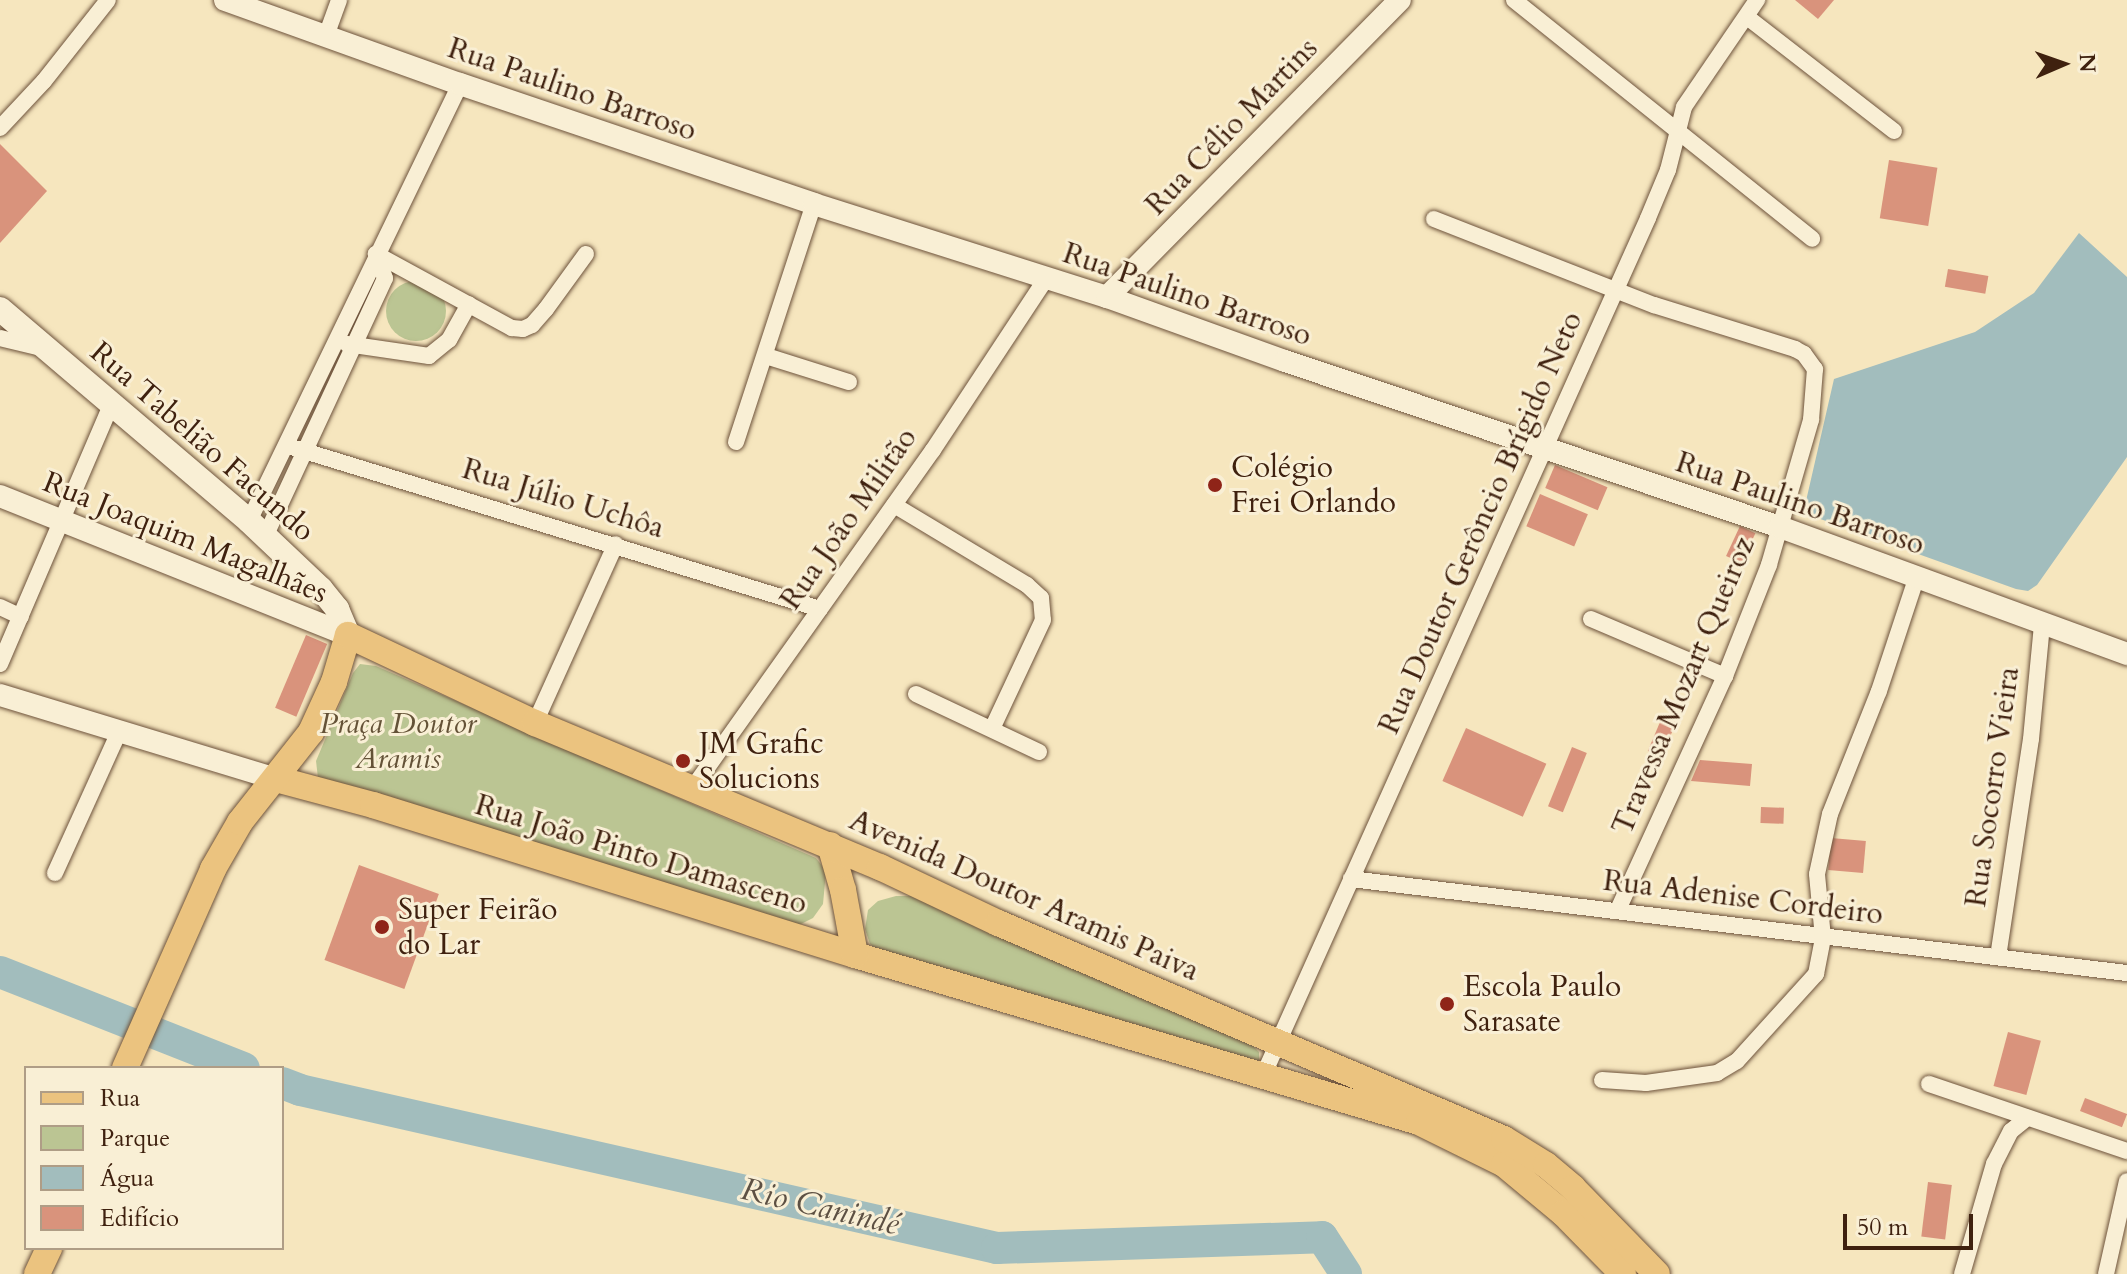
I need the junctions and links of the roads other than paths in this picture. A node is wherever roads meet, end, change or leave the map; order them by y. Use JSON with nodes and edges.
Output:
{"nodes":[{"id":1,"x":108,"y":0,"type":"edge"},
{"id":2,"x":225,"y":0,"type":"edge"},
{"id":3,"x":339,"y":0,"type":"edge"},
{"id":4,"x":1400,"y":0,"type":"edge"},
{"id":5,"x":1514,"y":0,"type":"edge"},
{"id":6,"x":1757,"y":0,"type":"edge"},
{"id":7,"x":1747,"y":17,"type":"junction"},
{"id":8,"x":326,"y":36,"type":"junction"},
{"id":9,"x":460,"y":84,"type":"junction"},
{"id":10,"x":0,"y":128,"type":"edge"},
{"id":11,"x":1676,"y":128,"type":"junction"},
{"id":12,"x":1894,"y":131,"type":"dead end"},
{"id":13,"x":814,"y":204,"type":"junction"},
{"id":14,"x":1434,"y":219,"type":"dead end"},
{"id":15,"x":1812,"y":239,"type":"dead end"},
{"id":16,"x":376,"y":254,"type":"junction"},
{"id":17,"x":586,"y":254,"type":"dead end"},
{"id":18,"x":1047,"y":277,"type":"junction"},
{"id":19,"x":1614,"y":290,"type":"junction"},
{"id":20,"x":1107,"y":297,"type":"junction"},
{"id":21,"x":469,"y":304,"type":"junction"},
{"id":22,"x":0,"y":309,"type":"edge"},
{"id":23,"x":0,"y":338,"type":"edge"},
{"id":24,"x":334,"y":342,"type":"junction"},
{"id":25,"x":354,"y":345,"type":"junction"},
{"id":26,"x":43,"y":348,"type":"junction"},
{"id":27,"x":766,"y":356,"type":"junction"},
{"id":28,"x":849,"y":382,"type":"dead end"},
{"id":29,"x":111,"y":405,"type":"junction"},
{"id":30,"x":736,"y":442,"type":"dead end"},
{"id":31,"x":288,"y":446,"type":"junction"},
{"id":32,"x":1543,"y":449,"type":"junction"},
{"id":33,"x":305,"y":452,"type":"junction"},
{"id":34,"x":0,"y":496,"type":"edge"},
{"id":35,"x":894,"y":505,"type":"junction"},
{"id":36,"x":63,"y":523,"type":"junction"},
{"id":37,"x":1780,"y":527,"type":"junction"},
{"id":38,"x":257,"y":529,"type":"junction"},
{"id":39,"x":616,"y":544,"type":"junction"},
{"id":40,"x":1917,"y":576,"type":"junction"},
{"id":41,"x":0,"y":607,"type":"edge"},
{"id":42,"x":820,"y":609,"type":"junction"},
{"id":43,"x":21,"y":617,"type":"junction"},
{"id":44,"x":1591,"y":619,"type":"dead end"},
{"id":45,"x":2042,"y":625,"type":"junction"},
{"id":46,"x":348,"y":635,"type":"junction"},
{"id":47,"x":2127,"y":654,"type":"edge"},
{"id":48,"x":0,"y":664,"type":"edge"},
{"id":49,"x":1725,"y":676,"type":"junction"},
{"id":50,"x":916,"y":694,"type":"dead end"},
{"id":51,"x":0,"y":695,"type":"edge"},
{"id":52,"x":535,"y":723,"type":"junction"},
{"id":53,"x":992,"y":729,"type":"junction"},
{"id":54,"x":119,"y":732,"type":"junction"},
{"id":55,"x":1039,"y":752,"type":"dead end"},
{"id":56,"x":276,"y":779,"type":"junction"},
{"id":57,"x":692,"y":789,"type":"junction"},
{"id":58,"x":830,"y":845,"type":"junction"},
{"id":59,"x":55,"y":873,"type":"dead end"},
{"id":60,"x":1351,"y":879,"type":"junction"},
{"id":61,"x":1618,"y":910,"type":"junction"},
{"id":62,"x":1823,"y":938,"type":"junction"},
{"id":63,"x":855,"y":955,"type":"junction"},
{"id":64,"x":1998,"y":957,"type":"junction"},
{"id":65,"x":2127,"y":973,"type":"edge"},
{"id":66,"x":1279,"y":1043,"type":"junction"},
{"id":67,"x":126,"y":1066,"type":"edge"},
{"id":68,"x":1263,"y":1076,"type":"junction"},
{"id":69,"x":1602,"y":1080,"type":"dead end"},
{"id":70,"x":1929,"y":1084,"type":"dead end"},
{"id":71,"x":2027,"y":1118,"type":"junction"},
{"id":72,"x":2127,"y":1151,"type":"edge"},
{"id":73,"x":2127,"y":1181,"type":"edge"},
{"id":74,"x":48,"y":1250,"type":"edge"},
{"id":75,"x":37,"y":1274,"type":"edge"},
{"id":76,"x":1623,"y":1274,"type":"edge"},
{"id":77,"x":1657,"y":1274,"type":"edge"},
{"id":78,"x":1962,"y":1274,"type":"edge"},
{"id":79,"x":2106,"y":1274,"type":"edge"}],
"edges":[{"from":1,"to":10,"type":"street"},
{"from":2,"to":8,"type":"street","name":"Rua Paulino Barroso"},
{"from":3,"to":8,"type":"street"},
{"from":4,"to":20,"type":"street","name":"Rua Célio Martins"},
{"from":5,"to":11,"type":"street"},
{"from":6,"to":7,"type":"street","name":"Rua Doutor Gerôncio Brígido Neto"},
{"from":7,"to":11,"type":"street","name":"Rua Doutor Gerôncio Brígido Neto"},
{"from":7,"to":12,"type":"street"},
{"from":8,"to":9,"type":"street","name":"Rua Paulino Barroso"},
{"from":9,"to":13,"type":"street","name":"Rua Paulino Barroso"},
{"from":9,"to":16,"type":"street"},
{"from":11,"to":15,"type":"street"},
{"from":11,"to":19,"type":"street","name":"Rua Doutor Gerôncio Brígido Neto"},
{"from":13,"to":18,"type":"street","name":"Rua Paulino Barroso"},
{"from":13,"to":27,"type":"street"},
{"from":14,"to":19,"type":"street"},
{"from":16,"to":21,"type":"street"},
{"from":16,"to":24,"type":"street"},
{"from":16,"to":25,"type":"street"},
{"from":17,"to":21,"type":"street"},
{"from":18,"to":20,"type":"street","name":"Rua Paulino Barroso"},
{"from":18,"to":35,"type":"street","name":"Rua João Militão"},
{"from":19,"to":32,"type":"street","name":"Rua Doutor Gerôncio Brígido Neto"},
{"from":19,"to":37,"type":"street","name":"Travessa Mozart Queiroz"},
{"from":20,"to":32,"type":"street","name":"Rua Paulino Barroso"},
{"from":21,"to":25,"type":"street"},
{"from":22,"to":26,"type":"main road","name":"Rua Tabelião Facundo"},
{"from":23,"to":26,"type":"street"},
{"from":24,"to":25,"type":"street"},
{"from":24,"to":31,"type":"street"},
{"from":25,"to":33,"type":"street"},
{"from":26,"to":29,"type":"main road","name":"Rua Tabelião Facundo"},
{"from":27,"to":28,"type":"street"},
{"from":27,"to":30,"type":"street"},
{"from":29,"to":36,"type":"street"},
{"from":29,"to":38,"type":"main road","name":"Rua Tabelião Facundo"},
{"from":31,"to":33,"type":"street","name":"Rua Júlio Uchôa"},
{"from":31,"to":38,"type":"street"},
{"from":32,"to":37,"type":"street","name":"Rua Paulino Barroso"},
{"from":32,"to":60,"type":"street","name":"Rua Doutor Gerôncio Brígido Neto"},
{"from":33,"to":38,"type":"street"},
{"from":33,"to":39,"type":"street","name":"Rua Júlio Uchôa"},
{"from":34,"to":36,"type":"street","name":"Rua Joaquim Magalhães"},
{"from":35,"to":42,"type":"street","name":"Rua João Militão"},
{"from":35,"to":53,"type":"street"},
{"from":36,"to":43,"type":"street"},
{"from":36,"to":46,"type":"street","name":"Rua Joaquim Magalhães"},
{"from":37,"to":40,"type":"street","name":"Rua Paulino Barroso"},
{"from":37,"to":49,"type":"street","name":"Travessa Mozart Queiroz"},
{"from":38,"to":46,"type":"main road","name":"Rua Tabelião Facundo"},
{"from":39,"to":42,"type":"street","name":"Rua Júlio Uchôa"},
{"from":39,"to":52,"type":"street"},
{"from":40,"to":45,"type":"street","name":"Rua Paulino Barroso"},
{"from":40,"to":62,"type":"street"},
{"from":41,"to":43,"type":"street"},
{"from":42,"to":57,"type":"street","name":"Rua João Militão"},
{"from":43,"to":48,"type":"street"},
{"from":44,"to":49,"type":"street"},
{"from":45,"to":47,"type":"street","name":"Rua Paulino Barroso"},
{"from":45,"to":64,"type":"street","name":"Rua Socorro Vieira"},
{"from":46,"to":52,"type":"main road","name":"Avenida Doutor Aramis Paiva"},
{"from":46,"to":56,"type":"main road"},
{"from":49,"to":61,"type":"street","name":"Travessa Mozart Queiroz"},
{"from":50,"to":53,"type":"street"},
{"from":51,"to":54,"type":"street","name":"Rua João Pinto Damasceno"},
{"from":52,"to":57,"type":"main road","name":"Avenida Doutor Aramis Paiva"},
{"from":53,"to":55,"type":"street"},
{"from":54,"to":56,"type":"street","name":"Rua João Pinto Damasceno"},
{"from":54,"to":59,"type":"street"},
{"from":56,"to":63,"type":"main road","name":"Rua João Pinto Damasceno"},
{"from":56,"to":67,"type":"main road"},
{"from":57,"to":58,"type":"main road","name":"Avenida Doutor Aramis Paiva"},
{"from":58,"to":63,"type":"main road"},
{"from":58,"to":66,"type":"main road","name":"Avenida Doutor Aramis Paiva"},
{"from":60,"to":61,"type":"street","name":"Rua Adenise Cordeiro"},
{"from":60,"to":66,"type":"street","name":"Rua Doutor Gerôncio Brígido Neto"},
{"from":61,"to":62,"type":"street","name":"Rua Adenise Cordeiro"},
{"from":62,"to":64,"type":"street","name":"Rua Adenise Cordeiro"},
{"from":62,"to":69,"type":"street"},
{"from":63,"to":68,"type":"main road","name":"Rua João Pinto Damasceno"},
{"from":64,"to":65,"type":"street","name":"Rua Adenise Cordeiro"},
{"from":66,"to":68,"type":"street","name":"Rua Doutor Gerôncio Brígido Neto"},
{"from":66,"to":77,"type":"main road","name":"Avenida Doutor Aramis Paiva"},
{"from":68,"to":76,"type":"main road","name":"Rua João Pinto Damasceno"},
{"from":70,"to":71,"type":"street"},
{"from":71,"to":72,"type":"street"},
{"from":71,"to":78,"type":"street"},
{"from":73,"to":79,"type":"street"},
{"from":74,"to":75,"type":"main road"}]}
